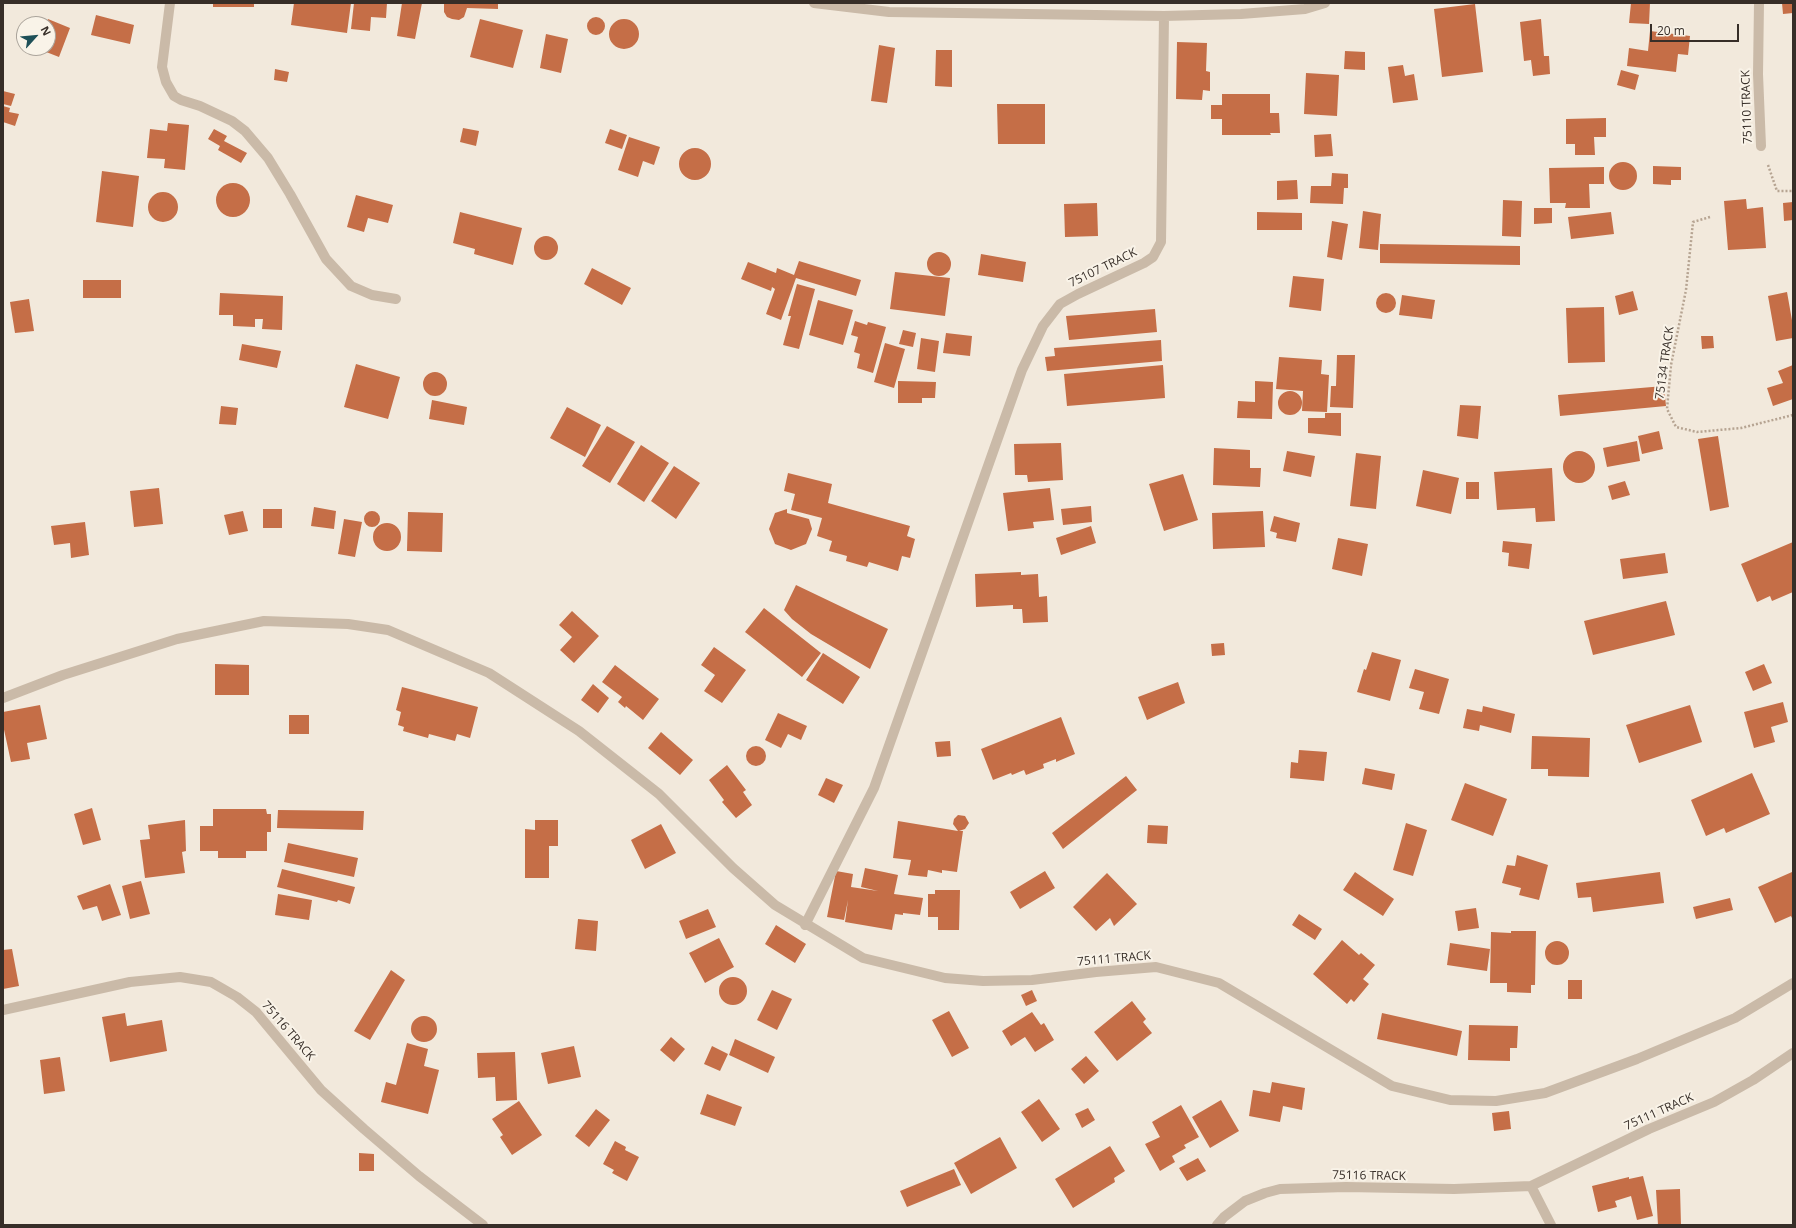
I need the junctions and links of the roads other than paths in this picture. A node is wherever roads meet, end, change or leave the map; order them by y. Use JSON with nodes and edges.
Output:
{"nodes":[{"id":1,"x":170,"y":3,"type":"edge"},
{"id":2,"x":814,"y":3,"type":"edge"},
{"id":3,"x":1326,"y":3,"type":"edge"},
{"id":4,"x":1759,"y":3,"type":"edge"},
{"id":5,"x":1164,"y":16,"type":"junction"},
{"id":6,"x":1761,"y":146,"type":"road end"},
{"id":7,"x":396,"y":299,"type":"dead end"},
{"id":8,"x":3,"y":698,"type":"edge"},
{"id":9,"x":805,"y":925,"type":"junction"},
{"id":10,"x":1793,"y":983,"type":"edge"},
{"id":11,"x":3,"y":1010,"type":"edge"},
{"id":12,"x":1793,"y":1054,"type":"edge"},
{"id":13,"x":1531,"y":1186,"type":"junction"},
{"id":14,"x":484,"y":1225,"type":"edge"},
{"id":15,"x":1217,"y":1225,"type":"edge"},
{"id":16,"x":1551,"y":1225,"type":"edge"}],
"edges":[{"from":1,"to":7,"type":"street"},
{"from":2,"to":5,"type":"street"},
{"from":3,"to":5,"type":"street"},
{"from":4,"to":6,"type":"street","name":"75110 TRACK"},
{"from":5,"to":9,"type":"street","name":"75107 TRACK"},
{"from":8,"to":9,"type":"street","name":"75111 TRACK"},
{"from":9,"to":10,"type":"street","name":"75111 TRACK"},
{"from":11,"to":14,"type":"street","name":"75116 TRACK"},
{"from":12,"to":13,"type":"street","name":"75111 TRACK"},
{"from":13,"to":15,"type":"street","name":"75116 TRACK"},
{"from":13,"to":16,"type":"street"}]}
